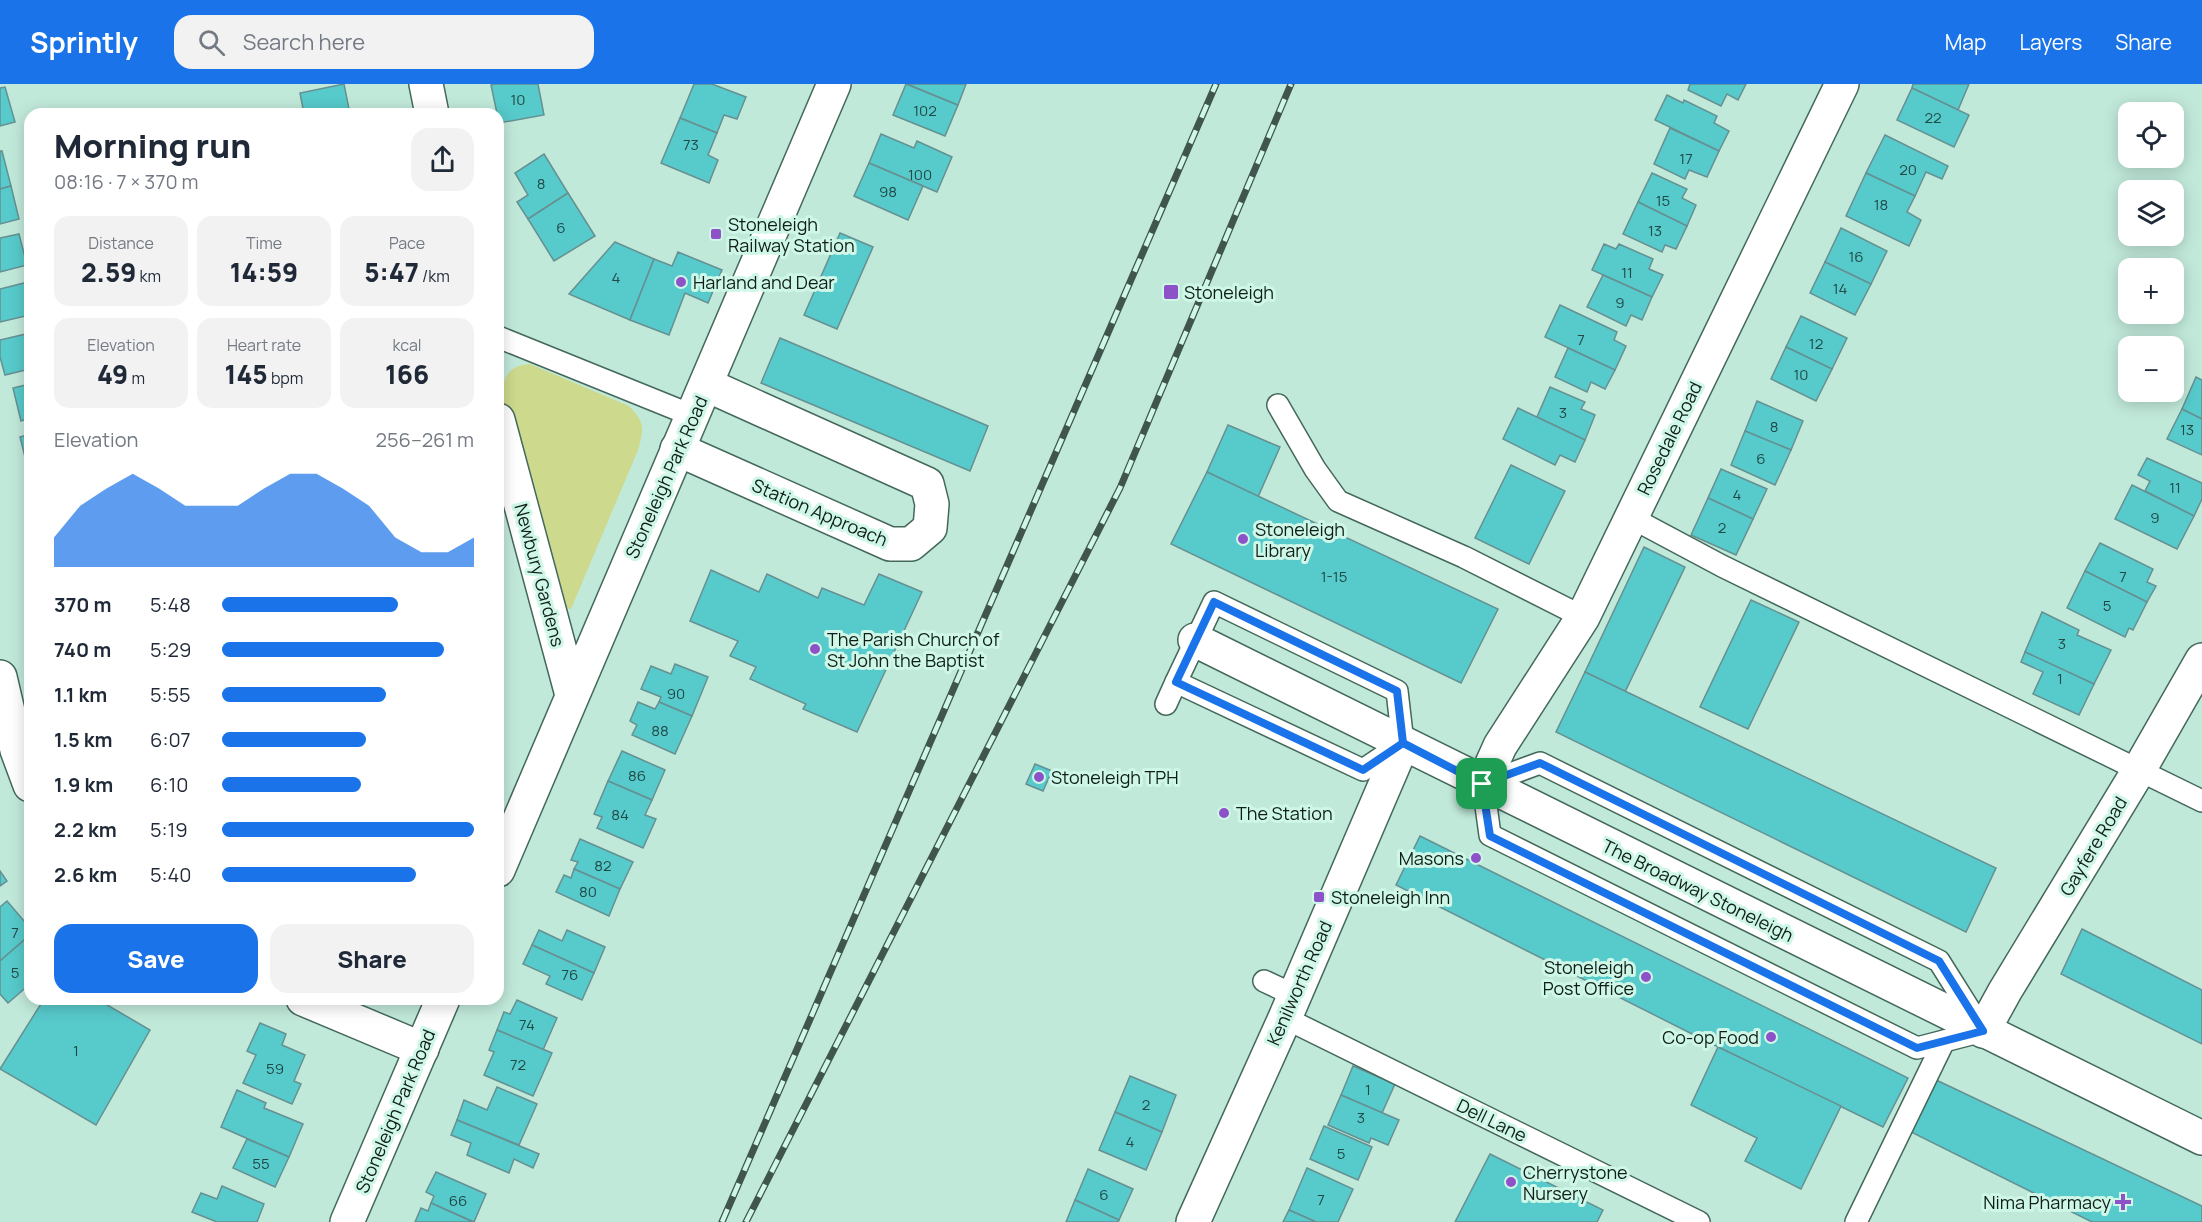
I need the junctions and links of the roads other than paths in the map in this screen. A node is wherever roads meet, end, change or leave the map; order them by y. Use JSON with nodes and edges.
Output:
{"nodes":[{"id":1,"x":426,"y":84,"type":"edge"},
{"id":2,"x":834,"y":84,"type":"edge"},
{"id":3,"x":1842,"y":84,"type":"edge"},
{"id":4,"x":431,"y":108,"type":"edge"},
{"id":5,"x":504,"y":339,"type":"edge"},
{"id":6,"x":707,"y":385,"type":"junction"},
{"id":7,"x":1278,"y":405,"type":"dead end"},
{"id":8,"x":691,"y":415,"type":"junction"},
{"id":9,"x":504,"y":442,"type":"edge"},
{"id":10,"x":677,"y":449,"type":"junction"},
{"id":11,"x":1630,"y":518,"type":"junction"},
{"id":12,"x":1583,"y":617,"type":"junction"},
{"id":13,"x":1195,"y":640,"type":"junction"},
{"id":14,"x":2202,"y":660,"type":"edge"},
{"id":15,"x":0,"y":677,"type":"edge"},
{"id":16,"x":1176,"y":682,"type":"junction"},
{"id":17,"x":572,"y":695,"type":"junction"},
{"id":18,"x":1166,"y":704,"type":"dead end"},
{"id":19,"x":1403,"y":743,"type":"junction"},
{"id":20,"x":24,"y":769,"type":"edge"},
{"id":21,"x":2139,"y":770,"type":"junction"},
{"id":22,"x":1482,"y":784,"type":"junction"},
{"id":23,"x":2202,"y":801,"type":"edge"},
{"id":24,"x":504,"y":856,"type":"edge"},
{"id":25,"x":1264,"y":981,"type":"dead end"},
{"id":26,"x":318,"y":1005,"type":"edge"},
{"id":27,"x":440,"y":1005,"type":"edge"},
{"id":28,"x":1289,"y":1006,"type":"junction"},
{"id":29,"x":1983,"y":1031,"type":"junction"},
{"id":30,"x":1944,"y":1041,"type":"junction"},
{"id":31,"x":422,"y":1048,"type":"junction"},
{"id":32,"x":2202,"y":1138,"type":"edge"},
{"id":33,"x":347,"y":1222,"type":"edge"},
{"id":34,"x":1193,"y":1222,"type":"edge"},
{"id":35,"x":1699,"y":1222,"type":"edge"},
{"id":36,"x":1856,"y":1222,"type":"edge"}],
"edges":[{"from":1,"to":4,"type":"street"},
{"from":2,"to":6,"type":"street","name":"Stoneleigh Park Road"},
{"from":3,"to":11,"type":"street","name":"Rosedale Road"},
{"from":5,"to":8,"type":"lane"},
{"from":6,"to":8,"type":"street","name":"Stoneleigh Park Road"},
{"from":6,"to":10,"type":"street","name":"Station Approach"},
{"from":7,"to":12,"type":"lane"},
{"from":8,"to":10,"type":"street","name":"Stoneleigh Park Road"},
{"from":9,"to":17,"type":"street","name":"Newbury Gardens"},
{"from":10,"to":17,"type":"street","name":"Stoneleigh Park Road"},
{"from":11,"to":12,"type":"street","name":"Rosedale Road"},
{"from":11,"to":21,"type":"lane"},
{"from":12,"to":22,"type":"street","name":"Rosedale Road"},
{"from":13,"to":16,"type":"lane"},
{"from":13,"to":19,"type":"street","name":"The Broadway Stoneleigh"},
{"from":13,"to":19,"type":"lane"},
{"from":14,"to":21,"type":"street","name":"Gayfere Road"},
{"from":15,"to":20,"type":"street"},
{"from":16,"to":18,"type":"lane"},
{"from":16,"to":19,"type":"lane"},
{"from":17,"to":24,"type":"street","name":"Stoneleigh Park Road"},
{"from":19,"to":22,"type":"street","name":"The Broadway Stoneleigh"},
{"from":19,"to":28,"type":"street","name":"Kenilworth Road"},
{"from":21,"to":23,"type":"lane"},
{"from":21,"to":29,"type":"street","name":"Gayfere Road"},
{"from":22,"to":29,"type":"street","name":"The Broadway Stoneleigh"},
{"from":22,"to":29,"type":"lane"},
{"from":22,"to":30,"type":"lane"},
{"from":25,"to":28,"type":"lane","name":"Dell Lane"},
{"from":26,"to":31,"type":"street"},
{"from":27,"to":31,"type":"street","name":"Stoneleigh Park Road"},
{"from":28,"to":34,"type":"street","name":"Kenilworth Road"},
{"from":28,"to":35,"type":"lane","name":"Dell Lane"},
{"from":29,"to":30,"type":"lane"},
{"from":29,"to":32,"type":"street","name":"The Broadway Stoneleigh"},
{"from":30,"to":36,"type":"lane"},
{"from":31,"to":33,"type":"street","name":"Stoneleigh Park Road"}]}
